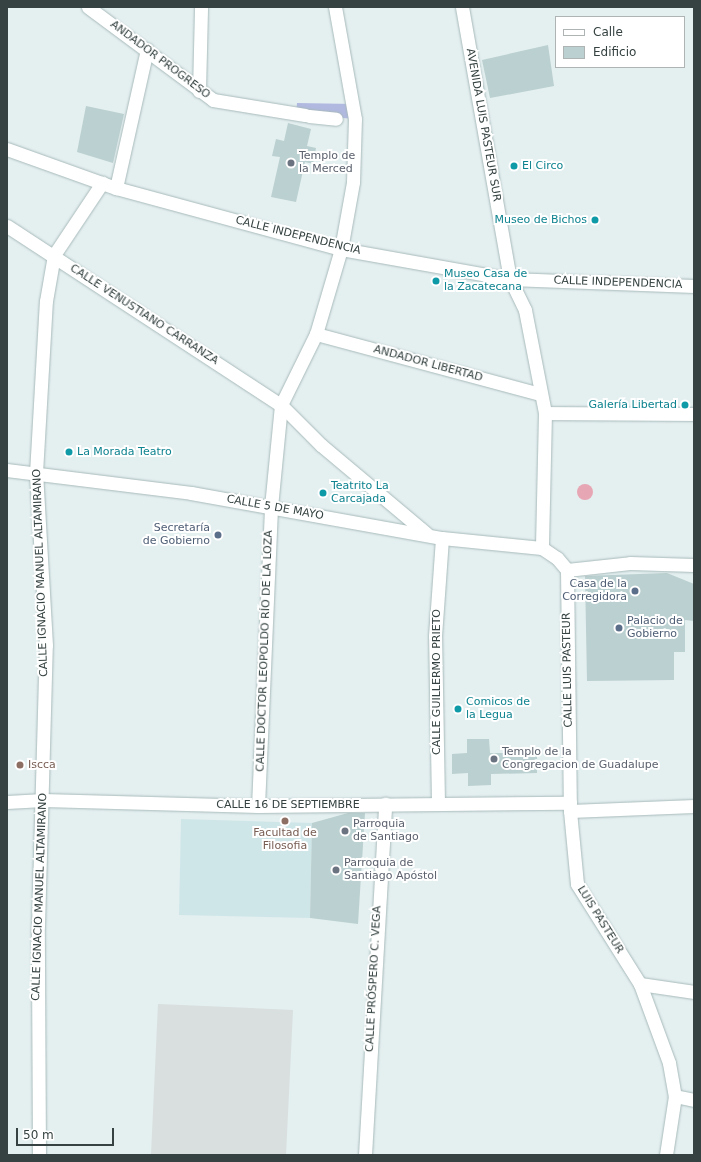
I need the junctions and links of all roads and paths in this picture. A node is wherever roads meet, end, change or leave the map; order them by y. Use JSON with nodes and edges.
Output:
{"nodes":[{"id":1,"x":88,"y":7,"type":"edge"},
{"id":2,"x":201,"y":7,"type":"edge"},
{"id":3,"x":335,"y":7,"type":"edge"},
{"id":4,"x":462,"y":7,"type":"edge"},
{"id":5,"x":147,"y":49,"type":"junction"},
{"id":6,"x":199,"y":91,"type":"junction"},
{"id":7,"x":336,"y":119,"type":"dead end"},
{"id":8,"x":7,"y":149,"type":"edge"},
{"id":9,"x":102,"y":183,"type":"junction"},
{"id":10,"x":116,"y":188,"type":"junction"},
{"id":11,"x":7,"y":226,"type":"edge"},
{"id":12,"x":341,"y":249,"type":"junction"},
{"id":13,"x":54,"y":255,"type":"junction"},
{"id":14,"x":510,"y":279,"type":"junction"},
{"id":15,"x":694,"y":286,"type":"edge"},
{"id":16,"x":316,"y":334,"type":"junction"},
{"id":17,"x":540,"y":394,"type":"junction"},
{"id":18,"x":281,"y":405,"type":"junction"},
{"id":19,"x":545,"y":413,"type":"junction"},
{"id":20,"x":694,"y":414,"type":"edge"},
{"id":21,"x":7,"y":470,"type":"edge"},
{"id":22,"x":36,"y":473,"type":"junction"},
{"id":23,"x":271,"y":507,"type":"junction"},
{"id":24,"x":429,"y":535,"type":"junction"},
{"id":25,"x":442,"y":538,"type":"junction"},
{"id":26,"x":542,"y":548,"type":"junction"},
{"id":27,"x":694,"y":565,"type":"edge"},
{"id":28,"x":567,"y":570,"type":"junction"},
{"id":29,"x":43,"y":800,"type":"junction"},
{"id":30,"x":7,"y":802,"type":"edge"},
{"id":31,"x":438,"y":803,"type":"junction"},
{"id":32,"x":384,"y":804,"type":"junction"},
{"id":33,"x":258,"y":806,"type":"junction"},
{"id":34,"x":694,"y":806,"type":"edge"},
{"id":35,"x":570,"y":807,"type":"junction"},
{"id":36,"x":640,"y":984,"type":"junction"},
{"id":37,"x":694,"y":992,"type":"edge"},
{"id":38,"x":675,"y":1096,"type":"junction"},
{"id":39,"x":694,"y":1100,"type":"edge"},
{"id":40,"x":38,"y":1155,"type":"edge"},
{"id":41,"x":365,"y":1155,"type":"edge"},
{"id":42,"x":666,"y":1155,"type":"edge"}],
"edges":[{"from":1,"to":5,"type":"street","name":"ANDADOR PROGRESO"},
{"from":2,"to":6,"type":"street"},
{"from":3,"to":12,"type":"street","name":"CALLE DOCTOR LEOPOLDO RÍO DE LA LOZA"},
{"from":4,"to":14,"type":"street","name":"AVENIDA LUIS PASTEUR SUR"},
{"from":5,"to":6,"type":"street","name":"ANDADOR PROGRESO"},
{"from":5,"to":10,"type":"street"},
{"from":6,"to":7,"type":"street","name":"ANDADOR PROGRESO"},
{"from":8,"to":9,"type":"street","name":"CALLE INDEPENDENCIA"},
{"from":9,"to":10,"type":"street","name":"CALLE INDEPENDENCIA"},
{"from":9,"to":13,"type":"street"},
{"from":10,"to":12,"type":"street","name":"CALLE INDEPENDENCIA"},
{"from":11,"to":13,"type":"street","name":"CALLE VENUSTIANO CARRANZA"},
{"from":12,"to":14,"type":"street","name":"CALLE INDEPENDENCIA"},
{"from":12,"to":16,"type":"street","name":"CALLE DOCTOR LEOPOLDO RÍO DE LA LOZA"},
{"from":13,"to":18,"type":"street","name":"CALLE VENUSTIANO CARRANZA"},
{"from":13,"to":22,"type":"street","name":"CALLE IGNACIO MANUEL ALTAMIRANO"},
{"from":14,"to":15,"type":"street","name":"CALLE INDEPENDENCIA"},
{"from":14,"to":17,"type":"street","name":"AVENIDA LUIS PASTEUR SUR"},
{"from":16,"to":17,"type":"street","name":"ANDADOR LIBERTAD"},
{"from":16,"to":18,"type":"street","name":"CALLE DOCTOR LEOPOLDO RÍO DE LA LOZA"},
{"from":17,"to":19,"type":"street","name":"AVENIDA LUIS PASTEUR SUR"},
{"from":18,"to":23,"type":"street","name":"CALLE DOCTOR LEOPOLDO RÍO DE LA LOZA"},
{"from":18,"to":24,"type":"street","name":"CALLE VENUSTIANO CARRANZA"},
{"from":19,"to":20,"type":"street"},
{"from":19,"to":26,"type":"street","name":"AVENIDA LUIS PASTEUR SUR"},
{"from":21,"to":22,"type":"street","name":"CALLE 5 DE MAYO"},
{"from":22,"to":23,"type":"street","name":"CALLE 5 DE MAYO"},
{"from":22,"to":29,"type":"street","name":"CALLE IGNACIO MANUEL ALTAMIRANO"},
{"from":23,"to":24,"type":"street","name":"CALLE 5 DE MAYO"},
{"from":23,"to":33,"type":"street","name":"CALLE DOCTOR LEOPOLDO RÍO DE LA LOZA"},
{"from":24,"to":25,"type":"street","name":"CALLE 5 DE MAYO"},
{"from":25,"to":26,"type":"street","name":"CALLE 5 DE MAYO"},
{"from":25,"to":31,"type":"street","name":"CALLE GUILLERMO PRIETO"},
{"from":26,"to":28,"type":"street"},
{"from":27,"to":28,"type":"street"},
{"from":28,"to":35,"type":"street","name":"CALLE LUIS PASTEUR"},
{"from":29,"to":30,"type":"street","name":"CALLE 16 DE SEPTIEMBRE"},
{"from":29,"to":33,"type":"street","name":"CALLE 16 DE SEPTIEMBRE"},
{"from":29,"to":40,"type":"street","name":"CALLE IGNACIO MANUEL ALTAMIRANO"},
{"from":31,"to":32,"type":"street","name":"CALLE 16 DE SEPTIEMBRE"},
{"from":31,"to":35,"type":"street","name":"CALLE 16 DE SEPTIEMBRE"},
{"from":32,"to":33,"type":"street","name":"CALLE 16 DE SEPTIEMBRE"},
{"from":32,"to":41,"type":"street","name":"CALLE PRÓSPERO C. VEGA"},
{"from":34,"to":35,"type":"street","name":"CALLE 16 DE SEPTIEMBRE"},
{"from":35,"to":36,"type":"street","name":"LUIS PASTEUR"},
{"from":36,"to":37,"type":"street"},
{"from":36,"to":38,"type":"street","name":"LUIS PASTEUR"},
{"from":38,"to":39,"type":"street"},
{"from":38,"to":42,"type":"street","name":"LUIS PASTEUR"}]}
